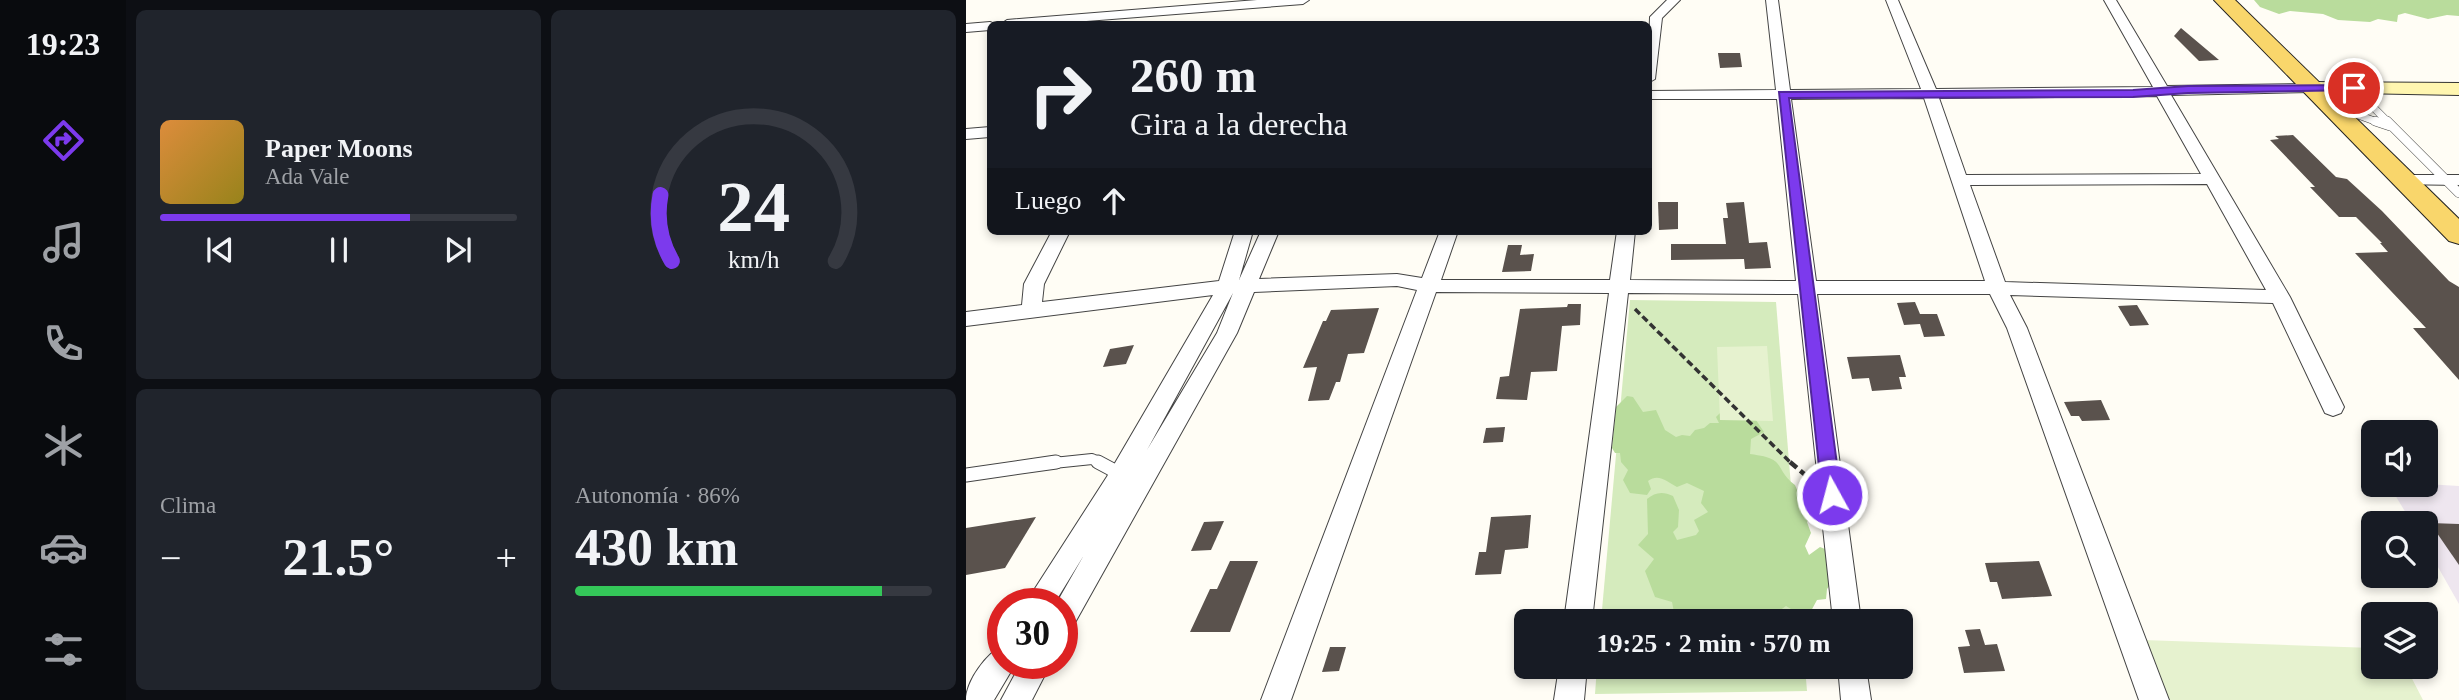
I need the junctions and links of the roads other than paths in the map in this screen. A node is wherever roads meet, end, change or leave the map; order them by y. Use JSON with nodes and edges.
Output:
{"nodes":[{"id":1,"x":1303,"y":0,"type":"edge"},
{"id":2,"x":1674,"y":0,"type":"edge"},
{"id":3,"x":1772,"y":0,"type":"edge"},
{"id":4,"x":1892,"y":0,"type":"edge"},
{"id":5,"x":2110,"y":0,"type":"edge"},
{"id":6,"x":2224,"y":0,"type":"edge"},
{"id":7,"x":1044,"y":21,"type":"edge"},
{"id":8,"x":987,"y":26,"type":"edge"},
{"id":9,"x":966,"y":28,"type":"edge"},
{"id":10,"x":1652,"y":48,"type":"edge"},
{"id":11,"x":2354,"y":88,"type":"junction"},
{"id":12,"x":2459,"y":89,"type":"edge"},
{"id":13,"x":2161,"y":92,"type":"junction"},
{"id":14,"x":1930,"y":93,"type":"junction"},
{"id":15,"x":1783,"y":94,"type":"junction"},
{"id":16,"x":1652,"y":95,"type":"edge"},
{"id":17,"x":2319,"y":96,"type":"junction"},
{"id":18,"x":2363,"y":125,"type":"junction"},
{"id":19,"x":2393,"y":127,"type":"junction"},
{"id":20,"x":987,"y":132,"type":"edge"},
{"id":21,"x":966,"y":134,"type":"edge"},
{"id":22,"x":2213,"y":178,"type":"junction"},
{"id":23,"x":1958,"y":180,"type":"junction"},
{"id":24,"x":2401,"y":180,"type":"junction"},
{"id":25,"x":2452,"y":180,"type":"edge"},
{"id":26,"x":2459,"y":193,"type":"edge"},
{"id":27,"x":1059,"y":235,"type":"edge"},
{"id":28,"x":1244,"y":235,"type":"edge"},
{"id":29,"x":1268,"y":235,"type":"edge"},
{"id":30,"x":1448,"y":235,"type":"edge"},
{"id":31,"x":1626,"y":235,"type":"edge"},
{"id":32,"x":2459,"y":235,"type":"edge"},
{"id":33,"x":1238,"y":286,"type":"junction"},
{"id":34,"x":1430,"y":286,"type":"junction"},
{"id":35,"x":1807,"y":286,"type":"junction"},
{"id":36,"x":1997,"y":288,"type":"junction"},
{"id":37,"x":1622,"y":295,"type":"junction"},
{"id":38,"x":2280,"y":297,"type":"junction"},
{"id":39,"x":1031,"y":310,"type":"junction"},
{"id":40,"x":966,"y":319,"type":"edge"},
{"id":41,"x":2333,"y":407,"type":"dead end"},
{"id":42,"x":966,"y":475,"type":"edge"},
{"id":43,"x":1117,"y":482,"type":"junction"},
{"id":44,"x":1049,"y":588,"type":"edge"},
{"id":45,"x":1078,"y":591,"type":"edge"},
{"id":46,"x":1580,"y":609,"type":"edge"},
{"id":47,"x":1846,"y":609,"type":"edge"},
{"id":48,"x":991,"y":679,"type":"edge"},
{"id":49,"x":1028,"y":679,"type":"edge"},
{"id":50,"x":1572,"y":679,"type":"edge"},
{"id":51,"x":1853,"y":679,"type":"edge"},
{"id":52,"x":978,"y":700,"type":"edge"},
{"id":53,"x":1016,"y":700,"type":"edge"},
{"id":54,"x":1276,"y":700,"type":"edge"},
{"id":55,"x":1569,"y":700,"type":"edge"},
{"id":56,"x":1856,"y":700,"type":"edge"},
{"id":57,"x":2154,"y":700,"type":"edge"}],
"edges":[{"from":1,"to":7,"type":"street"},
{"from":2,"to":10,"type":"street"},
{"from":3,"to":15,"type":"street"},
{"from":4,"to":14,"type":"street"},
{"from":5,"to":13,"type":"street"},
{"from":6,"to":17,"type":"main road"},
{"from":8,"to":9,"type":"street"},
{"from":11,"to":12,"type":"street"},
{"from":11,"to":17,"type":"street"},
{"from":11,"to":19,"type":"lane"},
{"from":13,"to":14,"type":"street"},
{"from":13,"to":17,"type":"street"},
{"from":13,"to":22,"type":"street"},
{"from":14,"to":15,"type":"street"},
{"from":14,"to":23,"type":"street"},
{"from":15,"to":16,"type":"street"},
{"from":15,"to":35,"type":"street"},
{"from":17,"to":18,"type":"main road"},
{"from":18,"to":19,"type":"lane"},
{"from":18,"to":24,"type":"main road"},
{"from":19,"to":25,"type":"lane"},
{"from":20,"to":21,"type":"street"},
{"from":22,"to":23,"type":"street"},
{"from":22,"to":38,"type":"street"},
{"from":23,"to":36,"type":"street"},
{"from":24,"to":25,"type":"street"},
{"from":24,"to":32,"type":"main road"},
{"from":25,"to":26,"type":"lane"},
{"from":27,"to":39,"type":"street"},
{"from":28,"to":33,"type":"street"},
{"from":29,"to":33,"type":"street"},
{"from":30,"to":34,"type":"street"},
{"from":31,"to":37,"type":"street"},
{"from":33,"to":34,"type":"street"},
{"from":33,"to":39,"type":"street"},
{"from":33,"to":43,"type":"street"},
{"from":33,"to":45,"type":"street"},
{"from":34,"to":37,"type":"street"},
{"from":34,"to":54,"type":"street"},
{"from":35,"to":36,"type":"street"},
{"from":35,"to":37,"type":"street"},
{"from":35,"to":47,"type":"street"},
{"from":36,"to":38,"type":"street"},
{"from":36,"to":57,"type":"street"},
{"from":37,"to":46,"type":"street"},
{"from":38,"to":41,"type":"street"},
{"from":39,"to":40,"type":"street"},
{"from":42,"to":43,"type":"lane"},
{"from":43,"to":44,"type":"street"},
{"from":48,"to":52,"type":"street"},
{"from":49,"to":53,"type":"street"},
{"from":50,"to":55,"type":"street"},
{"from":51,"to":56,"type":"street"}]}
